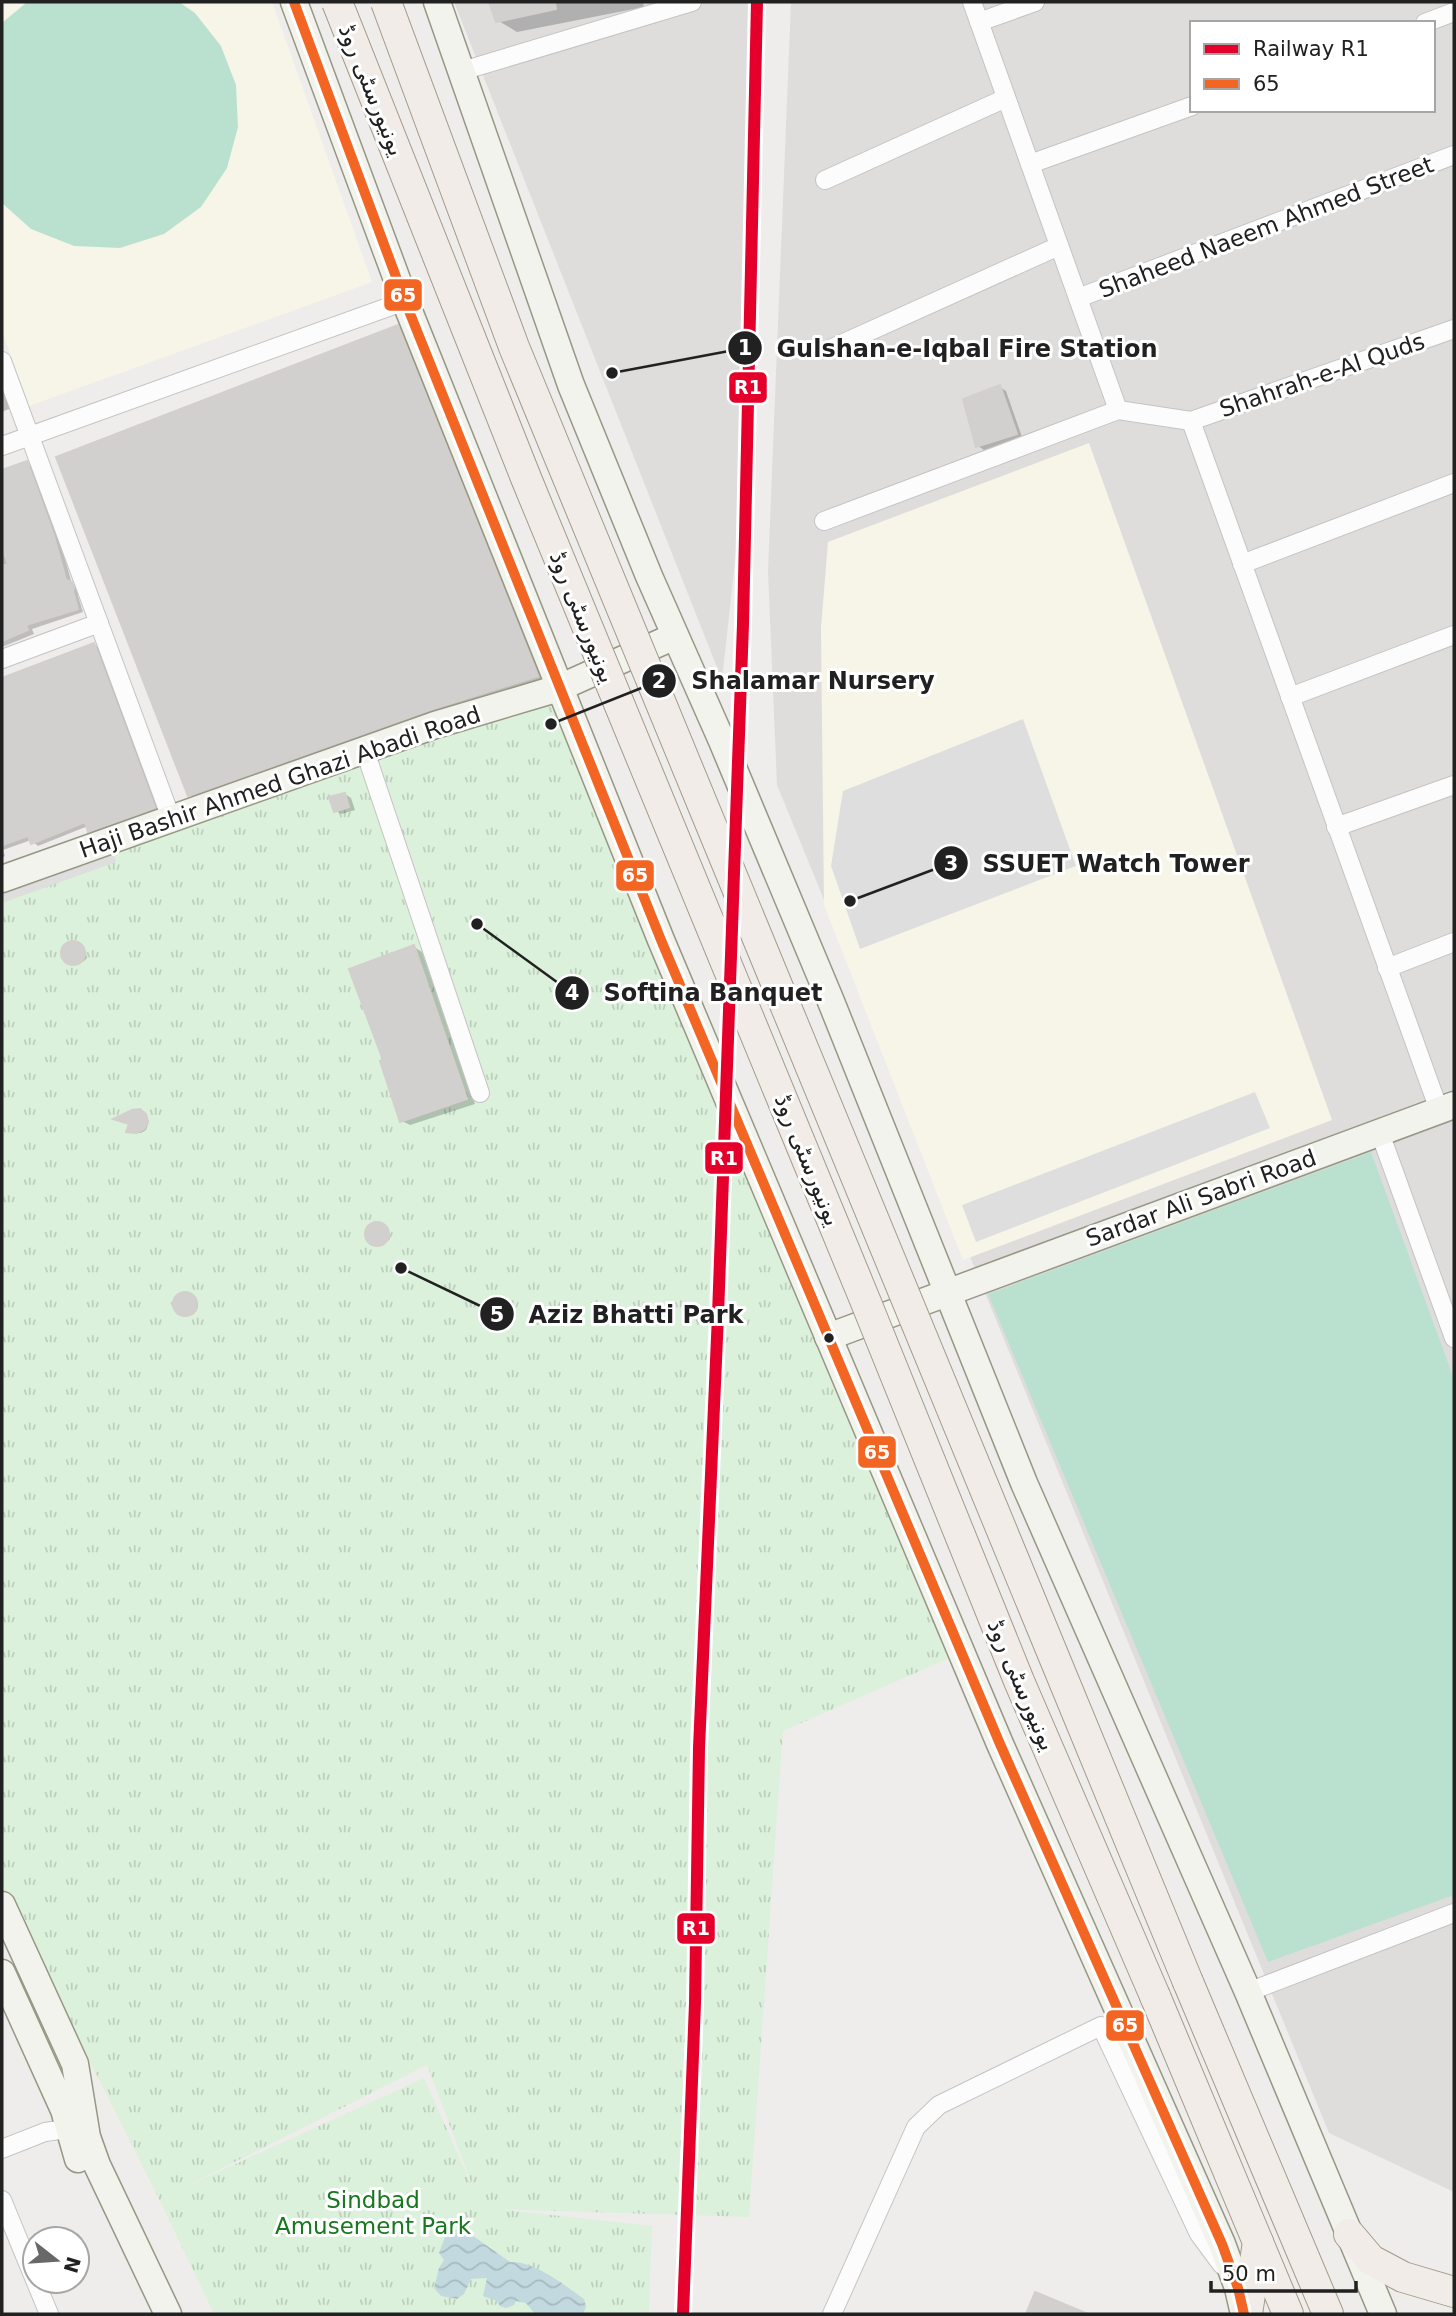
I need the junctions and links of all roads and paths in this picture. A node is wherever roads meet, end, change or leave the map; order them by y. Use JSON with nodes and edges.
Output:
{"nodes":[{"id":1,"x":293,"y":2,"type":"edge"},
{"id":2,"x":337,"y":2,"type":"edge"},
{"id":3,"x":386,"y":2,"type":"edge"},
{"id":4,"x":438,"y":2,"type":"edge"},
{"id":5,"x":692,"y":2,"type":"edge"},
{"id":6,"x":972,"y":2,"type":"edge"},
{"id":7,"x":1035,"y":2,"type":"edge"},
{"id":8,"x":1454,"y":12,"type":"edge"},
{"id":9,"x":1430,"y":21,"type":"edge"},
{"id":10,"x":979,"y":22,"type":"junction"},
{"id":11,"x":462,"y":71,"type":"junction"},
{"id":12,"x":1006,"y":99,"type":"junction"},
{"id":13,"x":1190,"y":107,"type":"edge"},
{"id":14,"x":1454,"y":155,"type":"edge"},
{"id":15,"x":1030,"y":164,"type":"junction"},
{"id":16,"x":825,"y":180,"type":"dead end"},
{"id":17,"x":1059,"y":246,"type":"junction"},
{"id":18,"x":1078,"y":298,"type":"junction"},
{"id":19,"x":405,"y":301,"type":"junction"},
{"id":20,"x":1454,"y":328,"type":"edge"},
{"id":21,"x":828,"y":351,"type":"dead end"},
{"id":22,"x":2,"y":361,"type":"edge"},
{"id":23,"x":1118,"y":410,"type":"junction"},
{"id":24,"x":1191,"y":421,"type":"junction"},
{"id":25,"x":31,"y":436,"type":"junction"},
{"id":26,"x":2,"y":446,"type":"edge"},
{"id":27,"x":1454,"y":483,"type":"edge"},
{"id":28,"x":824,"y":521,"type":"dead end"},
{"id":29,"x":1242,"y":564,"type":"junction"},
{"id":30,"x":99,"y":623,"type":"junction"},
{"id":31,"x":1454,"y":635,"type":"edge"},
{"id":32,"x":675,"y":636,"type":"junction"},
{"id":33,"x":2,"y":659,"type":"edge"},
{"id":34,"x":559,"y":688,"type":"junction"},
{"id":35,"x":1290,"y":697,"type":"junction"},
{"id":36,"x":365,"y":751,"type":"junction"},
{"id":37,"x":1454,"y":785,"type":"edge"},
{"id":38,"x":171,"y":818,"type":"junction"},
{"id":39,"x":1336,"y":827,"type":"junction"},
{"id":40,"x":2,"y":879,"type":"edge"},
{"id":41,"x":1454,"y":942,"type":"edge"},
{"id":42,"x":1387,"y":968,"type":"junction"},
{"id":43,"x":480,"y":1093,"type":"dead end"},
{"id":44,"x":1447,"y":1107,"type":"edge"},
{"id":45,"x":1380,"y":1133,"type":"junction"},
{"id":46,"x":947,"y":1292,"type":"junction"},
{"id":47,"x":828,"y":1337,"type":"junction"},
{"id":48,"x":1454,"y":1338,"type":"edge"},
{"id":49,"x":2,"y":1905,"type":"edge"},
{"id":50,"x":1454,"y":1913,"type":"edge"},
{"id":51,"x":2,"y":1973,"type":"edge"},
{"id":52,"x":1248,"y":1993,"type":"junction"},
{"id":53,"x":1111,"y":2022,"type":"junction"},
{"id":54,"x":76,"y":2126,"type":"junction"},
{"id":55,"x":2,"y":2149,"type":"edge"},
{"id":56,"x":2,"y":2200,"type":"edge"},
{"id":57,"x":1349,"y":2234,"type":"junction"},
{"id":58,"x":1258,"y":2241,"type":"junction"},
{"id":59,"x":1454,"y":2292,"type":"edge"},
{"id":60,"x":1243,"y":2305,"type":"edge"},
{"id":61,"x":49,"y":2314,"type":"edge"},
{"id":62,"x":148,"y":2314,"type":"edge"},
{"id":63,"x":168,"y":2314,"type":"edge"},
{"id":64,"x":832,"y":2314,"type":"edge"},
{"id":65,"x":1288,"y":2314,"type":"edge"},
{"id":66,"x":1328,"y":2314,"type":"edge"},
{"id":67,"x":1383,"y":2314,"type":"edge"}],
"edges":[{"from":1,"to":19,"type":"street"},
{"from":2,"to":58,"type":"main road","name":"یونیورسٹی روڈ","bridge":true},
{"from":3,"to":66,"type":"main road","name":"یونیورسٹی روڈ","bridge":true},
{"from":4,"to":11,"type":"street"},
{"from":5,"to":11,"type":"street"},
{"from":6,"to":10,"type":"street"},
{"from":7,"to":10,"type":"street"},
{"from":8,"to":9,"type":"street"},
{"from":10,"to":12,"type":"street"},
{"from":11,"to":32,"type":"street"},
{"from":12,"to":15,"type":"street"},
{"from":12,"to":16,"type":"street"},
{"from":13,"to":15,"type":"street"},
{"from":14,"to":18,"type":"street","name":"Shaheed Naeem Ahmed Street"},
{"from":15,"to":17,"type":"street"},
{"from":17,"to":18,"type":"street"},
{"from":17,"to":21,"type":"street"},
{"from":18,"to":23,"type":"street"},
{"from":19,"to":25,"type":"street"},
{"from":19,"to":34,"type":"street"},
{"from":20,"to":24,"type":"street","name":"Shahrah-e-Al Quds"},
{"from":22,"to":25,"type":"street"},
{"from":23,"to":24,"type":"street"},
{"from":23,"to":28,"type":"street"},
{"from":24,"to":29,"type":"street"},
{"from":25,"to":26,"type":"street"},
{"from":25,"to":30,"type":"street"},
{"from":27,"to":29,"type":"street"},
{"from":29,"to":35,"type":"street"},
{"from":30,"to":33,"type":"street"},
{"from":30,"to":38,"type":"street"},
{"from":31,"to":35,"type":"street"},
{"from":32,"to":34,"type":"street","name":"Haji Bashir Ahmed Ghazi Abadi Road"},
{"from":32,"to":46,"type":"street"},
{"from":34,"to":36,"type":"street","name":"Haji Bashir Ahmed Ghazi Abadi Road"},
{"from":34,"to":47,"type":"street"},
{"from":35,"to":39,"type":"street"},
{"from":36,"to":38,"type":"street","name":"Haji Bashir Ahmed Ghazi Abadi Road"},
{"from":36,"to":43,"type":"street"},
{"from":37,"to":39,"type":"street"},
{"from":38,"to":40,"type":"street","name":"Haji Bashir Ahmed Ghazi Abadi Road"},
{"from":39,"to":42,"type":"street"},
{"from":41,"to":42,"type":"street"},
{"from":42,"to":44,"type":"street"},
{"from":44,"to":45,"type":"street","name":"Sardar Ali Sabri Road"},
{"from":45,"to":46,"type":"street","name":"Sardar Ali Sabri Road"},
{"from":45,"to":48,"type":"street"},
{"from":46,"to":47,"type":"street","name":"Sardar Ali Sabri Road"},
{"from":46,"to":52,"type":"street"},
{"from":47,"to":53,"type":"street"},
{"from":49,"to":54,"type":"street"},
{"from":50,"to":52,"type":"street"},
{"from":51,"to":54,"type":"street"},
{"from":52,"to":57,"type":"street"},
{"from":53,"to":60,"type":"street"},
{"from":53,"to":64,"type":"street"},
{"from":54,"to":55,"type":"street"},
{"from":54,"to":62,"type":"street"},
{"from":54,"to":63,"type":"street"},
{"from":56,"to":61,"type":"street"},
{"from":57,"to":59,"type":"main road"},
{"from":57,"to":67,"type":"street"},
{"from":58,"to":60,"type":"main road"},
{"from":58,"to":65,"type":"main road","name":"یونیورسٹی روڈ"}]}
